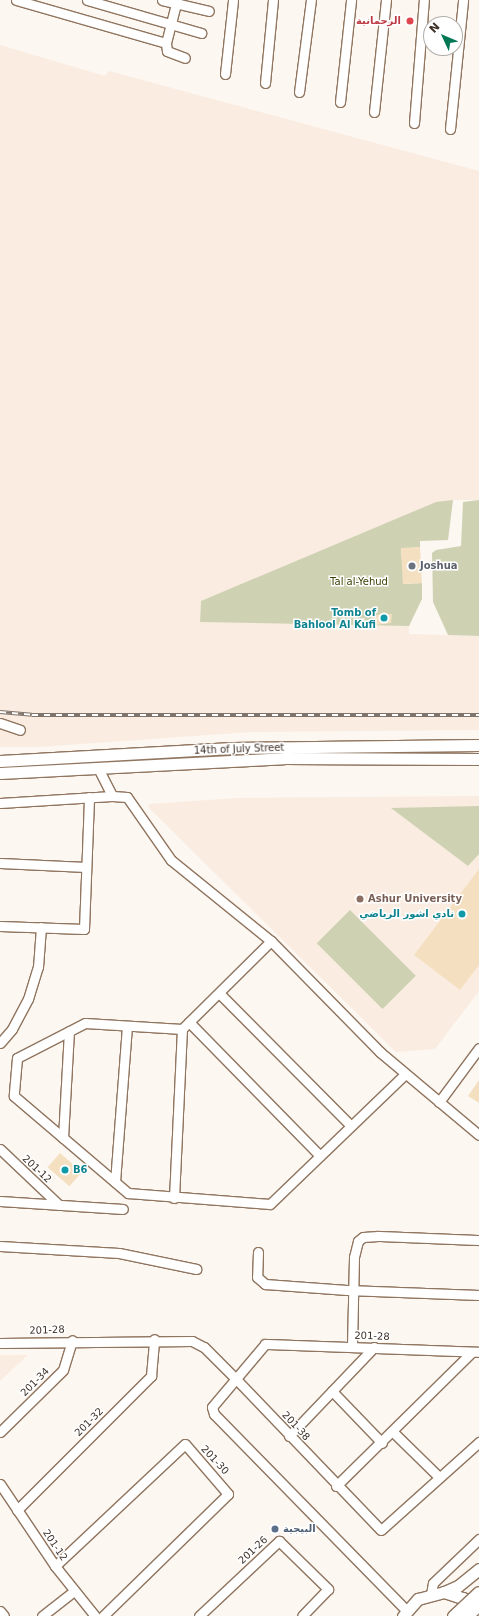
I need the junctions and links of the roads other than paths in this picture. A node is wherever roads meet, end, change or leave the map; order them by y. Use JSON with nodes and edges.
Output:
{"nodes":[{"id":1,"x":16,"y":0,"type":"edge"},
{"id":2,"x":90,"y":0,"type":"edge"},
{"id":3,"x":162,"y":0,"type":"edge"},
{"id":4,"x":234,"y":0,"type":"edge"},
{"id":5,"x":273,"y":0,"type":"edge"},
{"id":6,"x":311,"y":0,"type":"edge"},
{"id":7,"x":351,"y":0,"type":"edge"},
{"id":8,"x":386,"y":0,"type":"edge"},
{"id":9,"x":424,"y":0,"type":"edge"},
{"id":10,"x":463,"y":0,"type":"edge"},
{"id":11,"x":177,"y":2,"type":"edge"},
{"id":12,"x":36,"y":3,"type":"edge"},
{"id":13,"x":209,"y":11,"type":"dead end"},
{"id":14,"x":86,"y":19,"type":"junction"},
{"id":15,"x":172,"y":25,"type":"junction"},
{"id":16,"x":201,"y":33,"type":"dead end"},
{"id":17,"x":166,"y":44,"type":"junction"},
{"id":18,"x":185,"y":58,"type":"dead end"},
{"id":19,"x":225,"y":74,"type":"dead end"},
{"id":20,"x":265,"y":83,"type":"dead end"},
{"id":21,"x":299,"y":92,"type":"dead end"},
{"id":22,"x":340,"y":102,"type":"dead end"},
{"id":23,"x":374,"y":112,"type":"dead end"},
{"id":24,"x":414,"y":123,"type":"dead end"},
{"id":25,"x":450,"y":129,"type":"dead end"},
{"id":26,"x":0,"y":723,"type":"edge"},
{"id":27,"x":20,"y":730,"type":"dead end"},
{"id":28,"x":479,"y":745,"type":"edge"},
{"id":29,"x":479,"y":759,"type":"edge"},
{"id":30,"x":0,"y":761,"type":"edge"},
{"id":31,"x":98,"y":768,"type":"junction"},
{"id":32,"x":0,"y":773,"type":"edge"},
{"id":33,"x":112,"y":796,"type":"junction"},
{"id":34,"x":89,"y":797,"type":"junction"},
{"id":35,"x":0,"y":803,"type":"edge"},
{"id":36,"x":0,"y":863,"type":"edge"},
{"id":37,"x":86,"y":867,"type":"junction"},
{"id":38,"x":0,"y":926,"type":"edge"},
{"id":39,"x":41,"y":927,"type":"junction"},
{"id":40,"x":272,"y":941,"type":"junction"},
{"id":41,"x":219,"y":993,"type":"junction"},
{"id":42,"x":127,"y":1026,"type":"junction"},
{"id":43,"x":186,"y":1026,"type":"junction"},
{"id":44,"x":69,"y":1031,"type":"junction"},
{"id":45,"x":0,"y":1043,"type":"edge"},
{"id":46,"x":479,"y":1048,"type":"edge"},
{"id":47,"x":405,"y":1074,"type":"junction"},
{"id":48,"x":439,"y":1102,"type":"junction"},
{"id":49,"x":351,"y":1126,"type":"junction"},
{"id":50,"x":479,"y":1135,"type":"edge"},
{"id":51,"x":63,"y":1138,"type":"junction"},
{"id":52,"x":0,"y":1149,"type":"edge"},
{"id":53,"x":320,"y":1156,"type":"junction"},
{"id":54,"x":115,"y":1182,"type":"junction"},
{"id":55,"x":174,"y":1198,"type":"junction"},
{"id":56,"x":0,"y":1201,"type":"edge"},
{"id":57,"x":59,"y":1205,"type":"junction"},
{"id":58,"x":123,"y":1209,"type":"dead end"},
{"id":59,"x":479,"y":1240,"type":"edge"},
{"id":60,"x":0,"y":1246,"type":"edge"},
{"id":61,"x":258,"y":1252,"type":"dead end"},
{"id":62,"x":196,"y":1269,"type":"dead end"},
{"id":63,"x":354,"y":1291,"type":"junction"},
{"id":64,"x":479,"y":1295,"type":"edge"},
{"id":65,"x":154,"y":1339,"type":"junction"},
{"id":66,"x":72,"y":1340,"type":"junction"},
{"id":67,"x":192,"y":1340,"type":"joint"},
{"id":68,"x":0,"y":1343,"type":"edge"},
{"id":69,"x":352,"y":1346,"type":"junction"},
{"id":70,"x":374,"y":1347,"type":"junction"},
{"id":71,"x":475,"y":1352,"type":"edge"},
{"id":72,"x":236,"y":1379,"type":"junction"},
{"id":73,"x":332,"y":1391,"type":"junction"},
{"id":74,"x":0,"y":1432,"type":"edge"},
{"id":75,"x":393,"y":1432,"type":"junction"},
{"id":76,"x":289,"y":1436,"type":"junction"},
{"id":77,"x":479,"y":1442,"type":"edge"},
{"id":78,"x":382,"y":1443,"type":"junction"},
{"id":79,"x":439,"y":1478,"type":"junction"},
{"id":80,"x":0,"y":1484,"type":"edge"},
{"id":81,"x":336,"y":1486,"type":"junction"},
{"id":82,"x":17,"y":1510,"type":"junction"},
{"id":83,"x":479,"y":1539,"type":"edge"},
{"id":84,"x":55,"y":1566,"type":"junction"},
{"id":85,"x":479,"y":1569,"type":"edge"},
{"id":86,"x":74,"y":1591,"type":"junction"},
{"id":87,"x":444,"y":1592,"type":"junction"},
{"id":88,"x":479,"y":1592,"type":"edge"},
{"id":89,"x":431,"y":1594,"type":"junction"},
{"id":90,"x":476,"y":1605,"type":"edge"},
{"id":91,"x":0,"y":1611,"type":"edge"},
{"id":92,"x":404,"y":1614,"type":"edge"},
{"id":93,"x":4,"y":1616,"type":"edge"},
{"id":94,"x":42,"y":1616,"type":"edge"},
{"id":95,"x":95,"y":1616,"type":"edge"},
{"id":96,"x":103,"y":1616,"type":"edge"},
{"id":97,"x":198,"y":1616,"type":"edge"},
{"id":98,"x":302,"y":1616,"type":"edge"},
{"id":99,"x":453,"y":1616,"type":"edge"},
{"id":100,"x":467,"y":1616,"type":"edge"},
{"id":101,"x":477,"y":1616,"type":"edge"}],
"edges":[{"from":1,"to":12,"type":"street"},
{"from":2,"to":14,"type":"street"},
{"from":2,"to":15,"type":"street"},
{"from":3,"to":11,"type":"street"},
{"from":4,"to":19,"type":"street"},
{"from":5,"to":20,"type":"street"},
{"from":6,"to":21,"type":"street"},
{"from":7,"to":22,"type":"street"},
{"from":8,"to":23,"type":"street"},
{"from":9,"to":24,"type":"street"},
{"from":10,"to":25,"type":"street"},
{"from":11,"to":13,"type":"street"},
{"from":11,"to":15,"type":"street"},
{"from":12,"to":14,"type":"street"},
{"from":14,"to":17,"type":"street"},
{"from":15,"to":16,"type":"street"},
{"from":15,"to":17,"type":"street"},
{"from":17,"to":18,"type":"street"},
{"from":26,"to":27,"type":"street"},
{"from":28,"to":30,"type":"main road","name":"14th of July Street"},
{"from":29,"to":31,"type":"main road","name":"14th of July Street"},
{"from":31,"to":32,"type":"main road","name":"14th of July Street"},
{"from":31,"to":33,"type":"street"},
{"from":33,"to":34,"type":"street"},
{"from":33,"to":40,"type":"street"},
{"from":34,"to":35,"type":"street"},
{"from":34,"to":37,"type":"street"},
{"from":36,"to":37,"type":"street"},
{"from":37,"to":39,"type":"street"},
{"from":38,"to":39,"type":"street"},
{"from":39,"to":45,"type":"street"},
{"from":40,"to":41,"type":"street"},
{"from":40,"to":47,"type":"street"},
{"from":41,"to":43,"type":"street"},
{"from":41,"to":49,"type":"street"},
{"from":42,"to":43,"type":"street"},
{"from":42,"to":44,"type":"street"},
{"from":42,"to":54,"type":"street"},
{"from":43,"to":53,"type":"street"},
{"from":43,"to":55,"type":"street"},
{"from":44,"to":51,"type":"street"},
{"from":44,"to":51,"type":"street"},
{"from":46,"to":48,"type":"street"},
{"from":47,"to":48,"type":"street"},
{"from":47,"to":49,"type":"street"},
{"from":48,"to":50,"type":"street"},
{"from":49,"to":53,"type":"street"},
{"from":51,"to":54,"type":"street"},
{"from":52,"to":57,"type":"street","name":"201-12"},
{"from":53,"to":55,"type":"street"},
{"from":54,"to":55,"type":"street"},
{"from":56,"to":57,"type":"street"},
{"from":57,"to":58,"type":"street"},
{"from":59,"to":63,"type":"street"},
{"from":60,"to":62,"type":"street"},
{"from":61,"to":63,"type":"street"},
{"from":63,"to":64,"type":"street"},
{"from":63,"to":69,"type":"street"},
{"from":65,"to":66,"type":"street","name":"201-28"},
{"from":65,"to":67,"type":"street","name":"201-28"},
{"from":65,"to":82,"type":"street","name":"201-32"},
{"from":66,"to":68,"type":"street","name":"201-28"},
{"from":66,"to":74,"type":"street","name":"201-34"},
{"from":67,"to":72,"type":"street","name":"201-38"},
{"from":69,"to":70,"type":"street","name":"201-28"},
{"from":69,"to":72,"type":"street","name":"201-28"},
{"from":70,"to":71,"type":"street","name":"201-28"},
{"from":70,"to":73,"type":"street"},
{"from":71,"to":75,"type":"street"},
{"from":72,"to":76,"type":"street","name":"201-38"},
{"from":72,"to":92,"type":"street"},
{"from":73,"to":76,"type":"street"},
{"from":73,"to":78,"type":"street"},
{"from":75,"to":78,"type":"street"},
{"from":75,"to":79,"type":"street"},
{"from":76,"to":81,"type":"street","name":"201-38"},
{"from":77,"to":79,"type":"street"},
{"from":78,"to":81,"type":"street"},
{"from":79,"to":81,"type":"street","name":"201-38"},
{"from":80,"to":82,"type":"street","name":"201-12"},
{"from":82,"to":84,"type":"street","name":"201-12"},
{"from":83,"to":89,"type":"street"},
{"from":84,"to":86,"type":"street","name":"201-12"},
{"from":84,"to":96,"type":"street","name":"201-30"},
{"from":85,"to":87,"type":"main road"},
{"from":86,"to":94,"type":"street"},
{"from":86,"to":95,"type":"street","name":"201-12"},
{"from":87,"to":89,"type":"main road"},
{"from":87,"to":90,"type":"main road"},
{"from":88,"to":99,"type":"main road","bridge":true},
{"from":89,"to":92,"type":"main road"},
{"from":90,"to":100,"type":"main road","bridge":true},
{"from":90,"to":101,"type":"main road"},
{"from":91,"to":93,"type":"street"},
{"from":97,"to":98,"type":"street","name":"201-26"}]}
